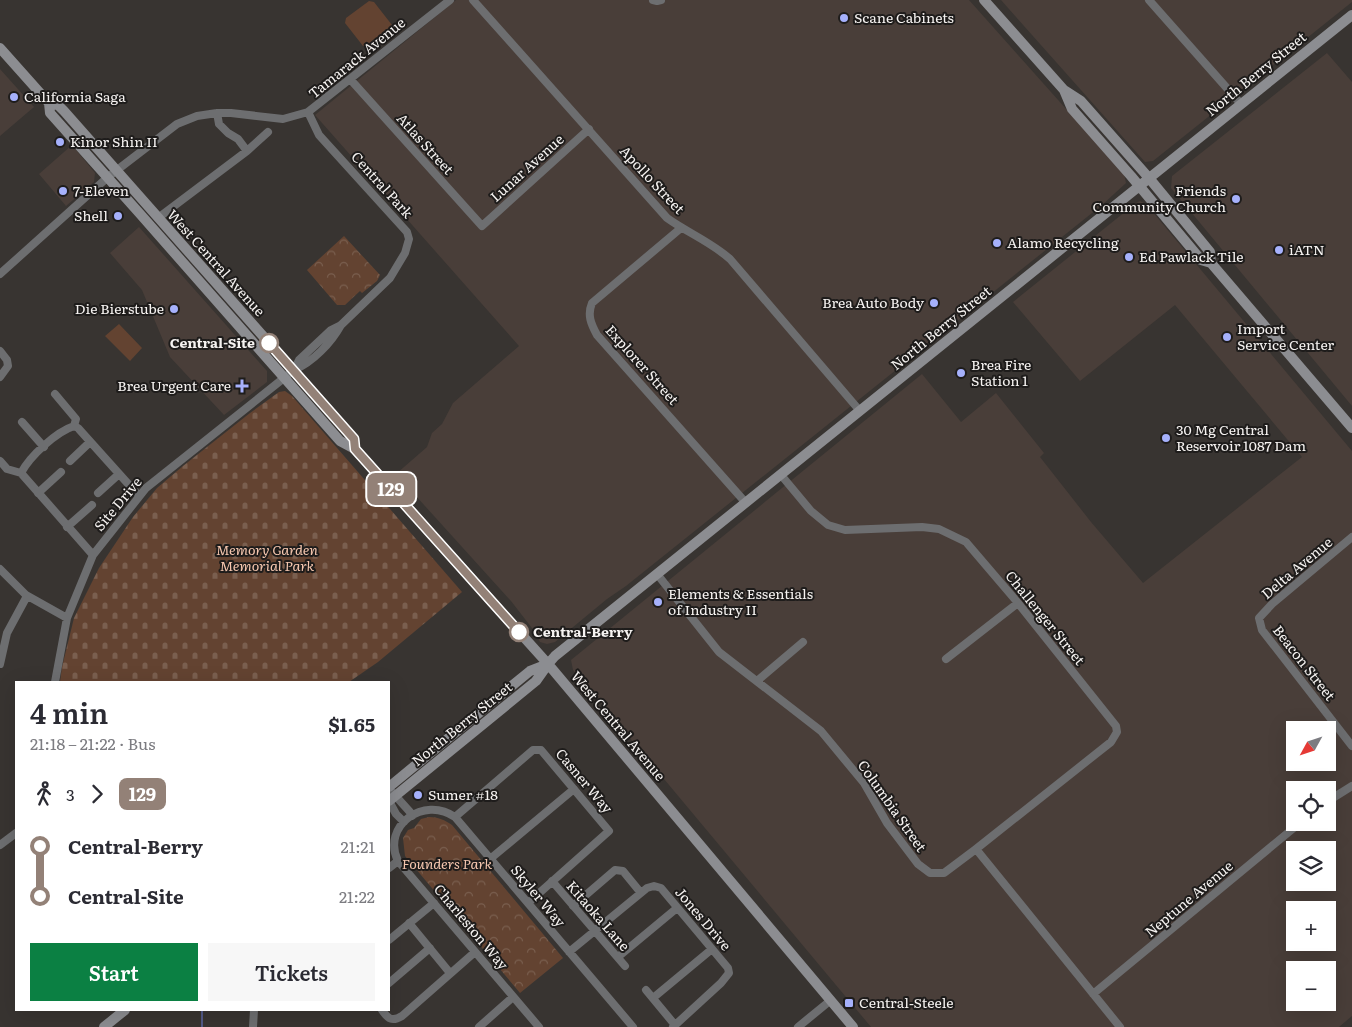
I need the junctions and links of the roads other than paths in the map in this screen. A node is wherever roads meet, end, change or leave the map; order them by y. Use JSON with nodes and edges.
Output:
{"nodes":[{"id":1,"x":450,"y":0,"type":"edge"},
{"id":2,"x":473,"y":0,"type":"edge"},
{"id":3,"x":984,"y":0,"type":"edge"},
{"id":4,"x":1149,"y":0,"type":"edge"},
{"id":5,"x":1352,"y":15,"type":"edge"},
{"id":6,"x":0,"y":48,"type":"edge"},
{"id":7,"x":350,"y":79,"type":"junction"},
{"id":8,"x":1064,"y":90,"type":"junction"},
{"id":9,"x":1241,"y":104,"type":"junction"},
{"id":10,"x":308,"y":112,"type":"junction"},
{"id":11,"x":216,"y":113,"type":"junction"},
{"id":12,"x":589,"y":129,"type":"junction"},
{"id":13,"x":268,"y":132,"type":"dead end"},
{"id":14,"x":247,"y":150,"type":"junction"},
{"id":15,"x":112,"y":174,"type":"junction"},
{"id":16,"x":1149,"y":178,"type":"junction"},
{"id":17,"x":1140,"y":186,"type":"junction"},
{"id":18,"x":158,"y":218,"type":"junction"},
{"id":19,"x":482,"y":226,"type":"joint"},
{"id":20,"x":681,"y":228,"type":"junction"},
{"id":21,"x":0,"y":262,"type":"edge"},
{"id":22,"x":1212,"y":263,"type":"junction"},
{"id":23,"x":3,"y":271,"type":"edge"},
{"id":24,"x":389,"y":279,"type":"joint"},
{"id":25,"x":0,"y":351,"type":"edge"},
{"id":26,"x":294,"y":370,"type":"junction"},
{"id":27,"x":0,"y":377,"type":"edge"},
{"id":28,"x":284,"y":379,"type":"junction"},
{"id":29,"x":55,"y":394,"type":"dead end"},
{"id":30,"x":860,"y":411,"type":"junction"},
{"id":31,"x":22,"y":422,"type":"dead end"},
{"id":32,"x":74,"y":426,"type":"junction"},
{"id":33,"x":1352,"y":428,"type":"edge"},
{"id":34,"x":90,"y":442,"type":"junction"},
{"id":35,"x":44,"y":447,"type":"junction"},
{"id":36,"x":355,"y":449,"type":"junction"},
{"id":37,"x":0,"y":461,"type":"edge"},
{"id":38,"x":70,"y":461,"type":"dead end"},
{"id":39,"x":61,"y":472,"type":"dead end"},
{"id":40,"x":21,"y":473,"type":"junction"},
{"id":41,"x":119,"y":474,"type":"junction"},
{"id":42,"x":781,"y":475,"type":"junction"},
{"id":43,"x":38,"y":493,"type":"junction"},
{"id":44,"x":98,"y":493,"type":"dead end"},
{"id":45,"x":139,"y":496,"type":"junction"},
{"id":46,"x":746,"y":502,"type":"junction"},
{"id":47,"x":92,"y":505,"type":"dead end"},
{"id":48,"x":67,"y":526,"type":"junction"},
{"id":49,"x":1352,"y":538,"type":"edge"},
{"id":50,"x":93,"y":555,"type":"junction"},
{"id":51,"x":0,"y":569,"type":"edge"},
{"id":52,"x":657,"y":574,"type":"junction"},
{"id":53,"x":27,"y":596,"type":"junction"},
{"id":54,"x":1018,"y":603,"type":"junction"},
{"id":55,"x":67,"y":618,"type":"junction"},
{"id":56,"x":1259,"y":618,"type":"joint"},
{"id":57,"x":803,"y":642,"type":"dead end"},
{"id":58,"x":946,"y":659,"type":"dead end"},
{"id":59,"x":0,"y":664,"type":"edge"},
{"id":60,"x":548,"y":664,"type":"junction"},
{"id":61,"x":55,"y":681,"type":"edge"},
{"id":62,"x":757,"y":681,"type":"junction"},
{"id":63,"x":1352,"y":746,"type":"edge"},
{"id":64,"x":1352,"y":786,"type":"edge"},
{"id":65,"x":574,"y":789,"type":"junction"},
{"id":66,"x":390,"y":795,"type":"edge"},
{"id":67,"x":1336,"y":796,"type":"edge"},
{"id":68,"x":412,"y":816,"type":"junction"},
{"id":69,"x":455,"y":817,"type":"junction"},
{"id":70,"x":404,"y":822,"type":"junction"},
{"id":71,"x":1290,"y":831,"type":"edge"},
{"id":72,"x":15,"y":834,"type":"edge"},
{"id":73,"x":0,"y":845,"type":"edge"},
{"id":74,"x":976,"y":849,"type":"junction"},
{"id":75,"x":490,"y":859,"type":"junction"},
{"id":76,"x":398,"y":860,"type":"junction"},
{"id":77,"x":390,"y":867,"type":"edge"},
{"id":78,"x":552,"y":881,"type":"junction"},
{"id":79,"x":641,"y":893,"type":"junction"},
{"id":80,"x":434,"y":903,"type":"junction"},
{"id":81,"x":528,"y":903,"type":"junction"},
{"id":82,"x":573,"y":906,"type":"junction"},
{"id":83,"x":677,"y":908,"type":"junction"},
{"id":84,"x":409,"y":923,"type":"junction"},
{"id":85,"x":595,"y":931,"type":"junction"},
{"id":86,"x":390,"y":939,"type":"edge"},
{"id":87,"x":430,"y":948,"type":"junction"},
{"id":88,"x":712,"y":949,"type":"junction"},
{"id":89,"x":475,"y":952,"type":"junction"},
{"id":90,"x":569,"y":952,"type":"junction"},
{"id":91,"x":618,"y":957,"type":"junction"},
{"id":92,"x":625,"y":966,"type":"dead end"},
{"id":93,"x":450,"y":973,"type":"junction"},
{"id":94,"x":390,"y":982,"type":"edge"},
{"id":95,"x":646,"y":990,"type":"dead end"},
{"id":96,"x":1093,"y":994,"type":"junction"},
{"id":97,"x":513,"y":997,"type":"junction"},
{"id":98,"x":653,"y":998,"type":"junction"},
{"id":99,"x":831,"y":1000,"type":"junction"},
{"id":100,"x":124,"y":1011,"type":"edge"},
{"id":101,"x":254,"y":1011,"type":"edge"},
{"id":102,"x":383,"y":1011,"type":"edge"},
{"id":103,"x":674,"y":1026,"type":"edge"},
{"id":104,"x":104,"y":1027,"type":"edge"},
{"id":105,"x":252,"y":1027,"type":"edge"},
{"id":106,"x":479,"y":1027,"type":"edge"},
{"id":107,"x":539,"y":1027,"type":"edge"},
{"id":108,"x":633,"y":1027,"type":"edge"},
{"id":109,"x":798,"y":1027,"type":"edge"},
{"id":110,"x":853,"y":1027,"type":"edge"},
{"id":111,"x":1120,"y":1027,"type":"edge"}],
"edges":[{"from":1,"to":7,"type":"street","name":"Tamarack Avenue"},
{"from":2,"to":12,"type":"street","name":"Apollo Street"},
{"from":3,"to":8,"type":"main road"},
{"from":4,"to":9,"type":"street"},
{"from":5,"to":9,"type":"main road","name":"North Berry Street"},
{"from":6,"to":15,"type":"main road","name":"West Central Avenue"},
{"from":7,"to":10,"type":"street","name":"Tamarack Avenue"},
{"from":7,"to":19,"type":"street","name":"Atlas Street"},
{"from":8,"to":16,"type":"main road"},
{"from":8,"to":17,"type":"main road"},
{"from":9,"to":16,"type":"main road","name":"North Berry Street"},
{"from":10,"to":11,"type":"street","name":"Tamarack Avenue"},
{"from":10,"to":24,"type":"street","name":"Central Park"},
{"from":11,"to":14,"type":"street"},
{"from":11,"to":15,"type":"street","name":"Tamarack Avenue"},
{"from":12,"to":19,"type":"street","name":"Lunar Avenue"},
{"from":12,"to":20,"type":"street","name":"Apollo Street"},
{"from":13,"to":14,"type":"street"},
{"from":14,"to":18,"type":"street"},
{"from":15,"to":18,"type":"main road","name":"West Central Avenue"},
{"from":15,"to":23,"type":"street","name":"Tamarack Avenue"},
{"from":15,"to":28,"type":"main road","name":"West Central Avenue"},
{"from":16,"to":17,"type":"main road","name":"North Berry Street"},
{"from":16,"to":22,"type":"main road"},
{"from":17,"to":22,"type":"main road"},
{"from":17,"to":30,"type":"main road","name":"North Berry Street"},
{"from":18,"to":26,"type":"main road","name":"West Central Avenue"},
{"from":20,"to":30,"type":"street","name":"Apollo Street"},
{"from":20,"to":46,"type":"street","name":"Explorer Street"},
{"from":21,"to":23,"type":"street"},
{"from":22,"to":33,"type":"main road"},
{"from":24,"to":26,"type":"street","name":"Site Drive"},
{"from":25,"to":27,"type":"street"},
{"from":26,"to":28,"type":"street","name":"Site Drive"},
{"from":26,"to":36,"type":"main road","name":"West Central Avenue"},
{"from":28,"to":36,"type":"main road","name":"West Central Avenue"},
{"from":28,"to":45,"type":"street","name":"Site Drive"},
{"from":29,"to":32,"type":"street"},
{"from":30,"to":42,"type":"main road","name":"North Berry Street"},
{"from":31,"to":35,"type":"street"},
{"from":32,"to":34,"type":"street"},
{"from":32,"to":35,"type":"street"},
{"from":34,"to":38,"type":"street"},
{"from":34,"to":41,"type":"street"},
{"from":35,"to":40,"type":"street"},
{"from":36,"to":60,"type":"main road","name":"West Central Avenue"},
{"from":37,"to":40,"type":"street"},
{"from":39,"to":43,"type":"street"},
{"from":40,"to":43,"type":"street"},
{"from":41,"to":44,"type":"street"},
{"from":41,"to":45,"type":"street"},
{"from":42,"to":46,"type":"main road","name":"North Berry Street"},
{"from":42,"to":54,"type":"street","name":"Challenger Street"},
{"from":43,"to":48,"type":"street"},
{"from":45,"to":50,"type":"street","name":"Site Drive"},
{"from":46,"to":52,"type":"main road","name":"North Berry Street"},
{"from":47,"to":48,"type":"street"},
{"from":48,"to":50,"type":"street"},
{"from":49,"to":56,"type":"street","name":"Delta Avenue"},
{"from":50,"to":55,"type":"street","name":"Site Drive"},
{"from":51,"to":53,"type":"street"},
{"from":52,"to":60,"type":"main road","name":"North Berry Street"},
{"from":52,"to":62,"type":"street","name":"Columbia Street"},
{"from":53,"to":55,"type":"street"},
{"from":53,"to":59,"type":"street"},
{"from":54,"to":58,"type":"street"},
{"from":54,"to":74,"type":"street","name":"Challenger Street"},
{"from":55,"to":61,"type":"street","name":"Site Drive"},
{"from":56,"to":63,"type":"street","name":"Beacon Street"},
{"from":57,"to":62,"type":"street"},
{"from":60,"to":66,"type":"main road","name":"North Berry Street"},
{"from":60,"to":99,"type":"main road","name":"West Central Avenue"},
{"from":62,"to":74,"type":"street","name":"Columbia Street"},
{"from":64,"to":67,"type":"street"},
{"from":65,"to":69,"type":"street","name":"Casner Way"},
{"from":65,"to":75,"type":"street"},
{"from":65,"to":78,"type":"street","name":"Casner Way"},
{"from":66,"to":68,"type":"street"},
{"from":66,"to":70,"type":"street"},
{"from":68,"to":69,"type":"street"},
{"from":68,"to":70,"type":"street"},
{"from":69,"to":75,"type":"street","name":"Skyler Way"},
{"from":70,"to":76,"type":"street"},
{"from":71,"to":96,"type":"street","name":"Neptune Avenue"},
{"from":72,"to":73,"type":"street"},
{"from":74,"to":96,"type":"street"},
{"from":75,"to":81,"type":"street","name":"Skyler Way"},
{"from":76,"to":77,"type":"street"},
{"from":76,"to":80,"type":"street","name":"Charleston Way"},
{"from":78,"to":81,"type":"street"},
{"from":78,"to":82,"type":"street","name":"Kitaoka Lane"},
{"from":79,"to":82,"type":"street"},
{"from":79,"to":83,"type":"street","name":"Jones Drive"},
{"from":79,"to":85,"type":"street"},
{"from":80,"to":84,"type":"street"},
{"from":80,"to":89,"type":"street","name":"Charleston Way"},
{"from":81,"to":90,"type":"street","name":"Skyler Way"},
{"from":82,"to":85,"type":"street","name":"Kitaoka Lane"},
{"from":83,"to":88,"type":"street","name":"Jones Drive"},
{"from":83,"to":91,"type":"street"},
{"from":84,"to":86,"type":"street"},
{"from":84,"to":87,"type":"street"},
{"from":85,"to":90,"type":"street"},
{"from":85,"to":91,"type":"street","name":"Kitaoka Lane"},
{"from":87,"to":93,"type":"street"},
{"from":87,"to":94,"type":"street"},
{"from":88,"to":98,"type":"street"},
{"from":88,"to":103,"type":"street","name":"Jones Drive"},
{"from":89,"to":93,"type":"street"},
{"from":89,"to":97,"type":"street","name":"Charleston Way"},
{"from":90,"to":108,"type":"street","name":"Skyler Way"},
{"from":91,"to":92,"type":"street","name":"Kitaoka Lane"},
{"from":93,"to":102,"type":"street"},
{"from":95,"to":98,"type":"street"},
{"from":96,"to":111,"type":"street"},
{"from":97,"to":106,"type":"street"},
{"from":97,"to":107,"type":"street","name":"Charleston Way"},
{"from":98,"to":103,"type":"street"},
{"from":99,"to":109,"type":"street"},
{"from":99,"to":110,"type":"main road","name":"West Central Avenue"},
{"from":100,"to":104,"type":"main road"},
{"from":101,"to":105,"type":"street"}]}
